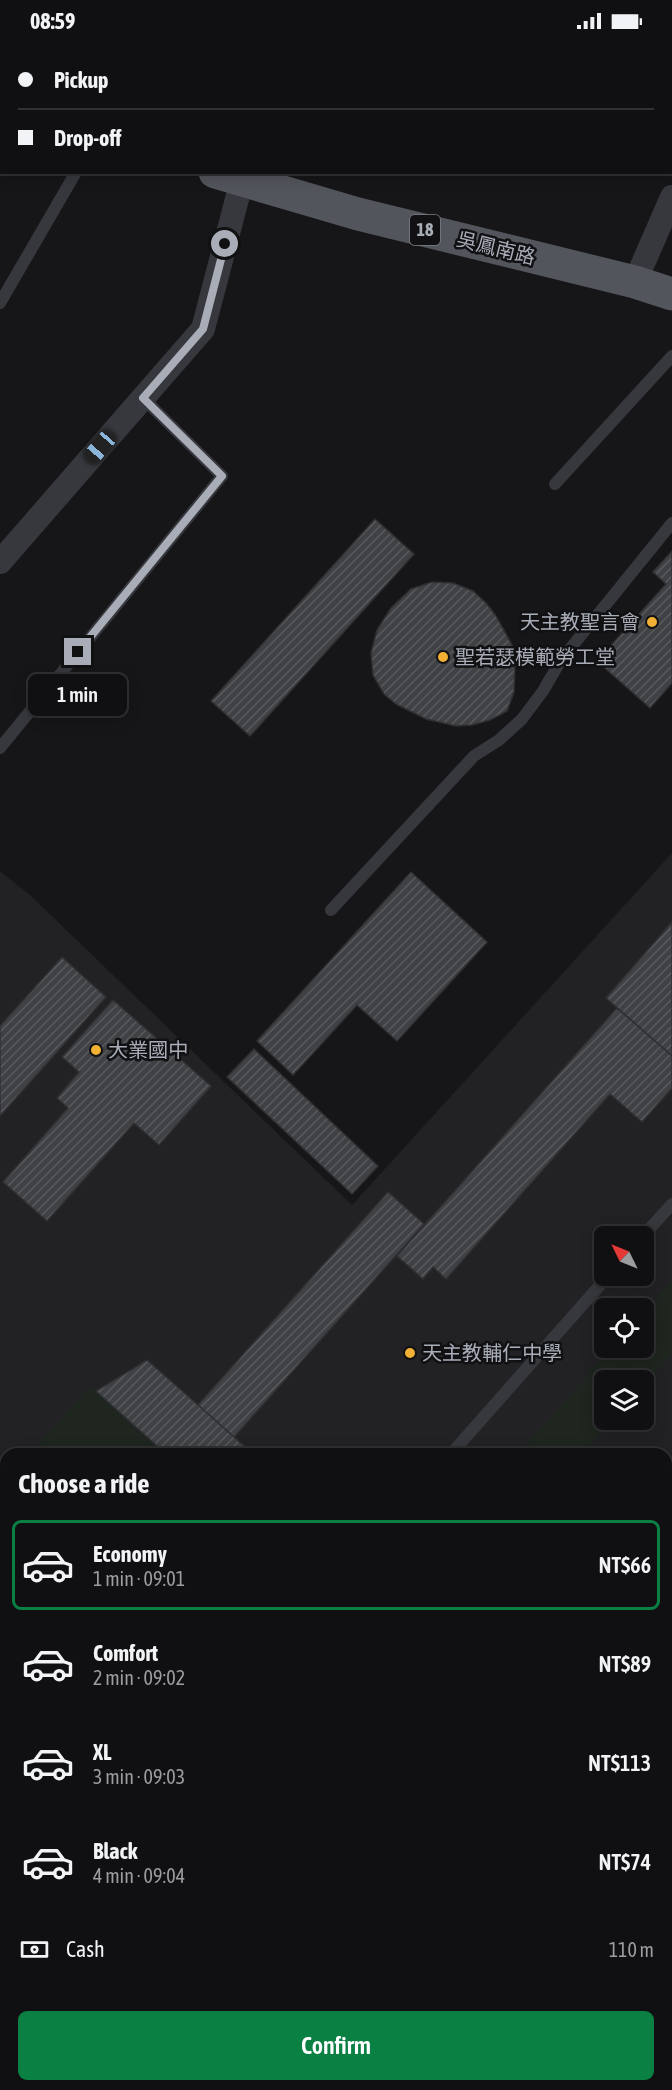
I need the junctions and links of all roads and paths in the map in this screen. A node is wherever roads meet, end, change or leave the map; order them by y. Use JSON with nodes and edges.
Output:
{"nodes":[{"id":1,"x":75,"y":174,"type":"edge"},
{"id":2,"x":229,"y":176,"type":"edge"},
{"id":3,"x":672,"y":197,"type":"edge"},
{"id":4,"x":635,"y":282,"type":"junction"},
{"id":5,"x":672,"y":294,"type":"edge"},
{"id":6,"x":0,"y":303,"type":"edge"},
{"id":7,"x":672,"y":356,"type":"edge"},
{"id":8,"x":143,"y":398,"type":"junction"},
{"id":9,"x":555,"y":484,"type":"dead end"},
{"id":10,"x":672,"y":524,"type":"edge"},
{"id":11,"x":0,"y":562,"type":"edge"},
{"id":12,"x":0,"y":748,"type":"edge"},
{"id":13,"x":331,"y":910,"type":"dead end"},
{"id":14,"x":672,"y":1204,"type":"edge"},
{"id":15,"x":653,"y":1226,"type":"edge"},
{"id":16,"x":599,"y":1286,"type":"edge"},
{"id":17,"x":456,"y":1448,"type":"edge"}],
"edges":[{"from":1,"to":6,"type":"lane"},
{"from":2,"to":4,"type":"main road","name":"吳鳳南路","number":"18"},
{"from":2,"to":8,"type":"street"},
{"from":3,"to":4,"type":"street"},
{"from":4,"to":5,"type":"main road","name":"吳鳳南路","number":"18"},
{"from":7,"to":9,"type":"lane"},
{"from":8,"to":11,"type":"street"},
{"from":8,"to":12,"type":"lane"},
{"from":10,"to":13,"type":"lane"},
{"from":14,"to":15,"type":"lane"},
{"from":16,"to":17,"type":"lane"}]}
